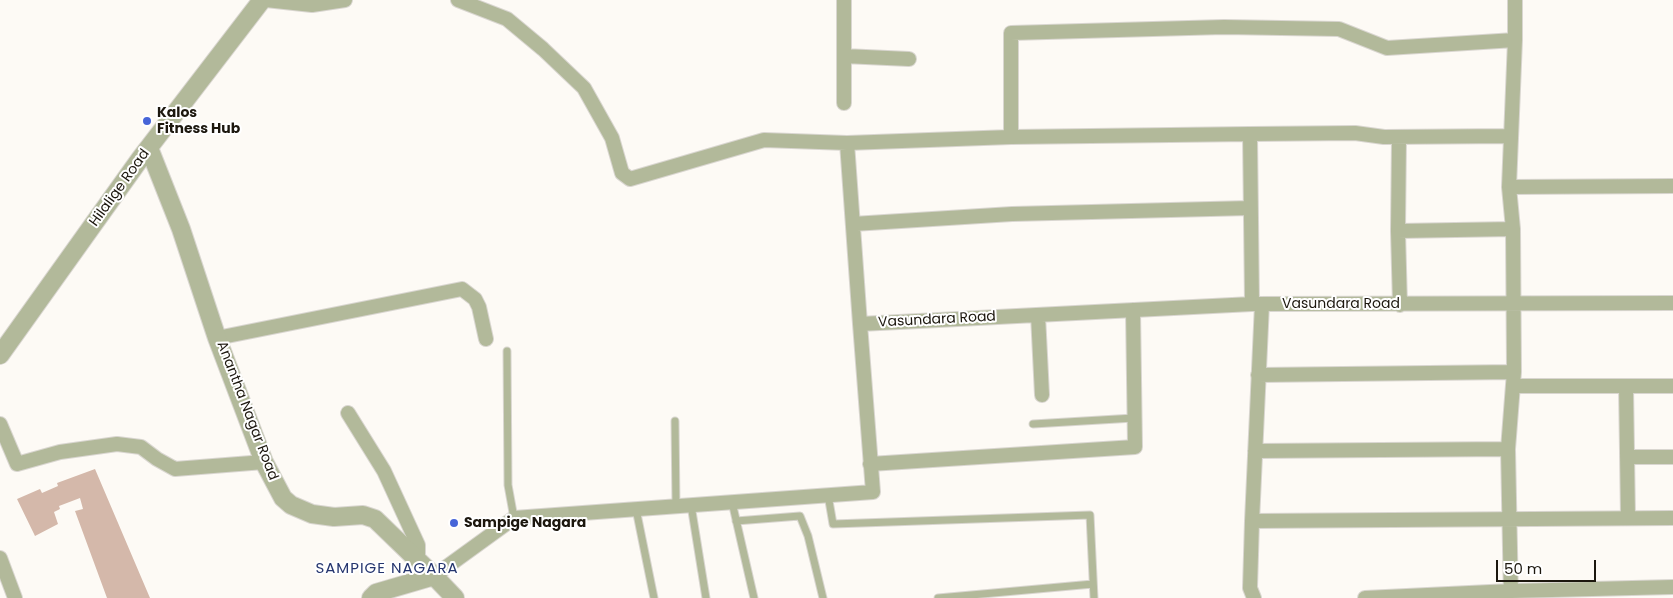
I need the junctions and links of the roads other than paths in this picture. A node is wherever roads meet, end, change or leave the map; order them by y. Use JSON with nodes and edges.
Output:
{"nodes":[{"id":1,"x":264,"y":0,"type":"edge"},
{"id":2,"x":345,"y":0,"type":"edge"},
{"id":3,"x":458,"y":0,"type":"edge"},
{"id":4,"x":844,"y":0,"type":"edge"},
{"id":5,"x":1515,"y":0,"type":"edge"},
{"id":6,"x":1515,"y":40,"type":"junction"},
{"id":7,"x":844,"y":56,"type":"junction"},
{"id":8,"x":909,"y":59,"type":"dead end"},
{"id":9,"x":844,"y":103,"type":"dead end"},
{"id":10,"x":1250,"y":134,"type":"junction"},
{"id":11,"x":1399,"y":136,"type":"junction"},
{"id":12,"x":1510,"y":136,"type":"junction"},
{"id":13,"x":1011,"y":137,"type":"junction"},
{"id":14,"x":847,"y":143,"type":"junction"},
{"id":15,"x":148,"y":148,"type":"junction"},
{"id":16,"x":1673,"y":186,"type":"edge"},
{"id":17,"x":1509,"y":187,"type":"junction"},
{"id":18,"x":1250,"y":208,"type":"junction"},
{"id":19,"x":853,"y":224,"type":"junction"},
{"id":20,"x":1513,"y":228,"type":"junction"},
{"id":21,"x":1398,"y":230,"type":"junction"},
{"id":22,"x":1673,"y":303,"type":"edge"},
{"id":23,"x":1257,"y":304,"type":"junction"},
{"id":24,"x":1513,"y":304,"type":"junction"},
{"id":25,"x":1400,"y":305,"type":"junction"},
{"id":26,"x":1133,"y":310,"type":"junction"},
{"id":27,"x":1038,"y":315,"type":"junction"},
{"id":28,"x":860,"y":324,"type":"junction"},
{"id":29,"x":218,"y":338,"type":"junction"},
{"id":30,"x":486,"y":340,"type":"dead end"},
{"id":31,"x":507,"y":351,"type":"dead end"},
{"id":32,"x":0,"y":355,"type":"edge"},
{"id":33,"x":1258,"y":374,"type":"junction"},
{"id":34,"x":1514,"y":379,"type":"junction"},
{"id":35,"x":1626,"y":386,"type":"junction"},
{"id":36,"x":1673,"y":386,"type":"edge"},
{"id":37,"x":1042,"y":394,"type":"dead end"},
{"id":38,"x":348,"y":413,"type":"dead end"},
{"id":39,"x":1134,"y":418,"type":"junction"},
{"id":40,"x":675,"y":421,"type":"dead end"},
{"id":41,"x":0,"y":424,"type":"edge"},
{"id":42,"x":1033,"y":424,"type":"dead end"},
{"id":43,"x":1508,"y":449,"type":"junction"},
{"id":44,"x":1255,"y":451,"type":"junction"},
{"id":45,"x":1627,"y":457,"type":"junction"},
{"id":46,"x":1673,"y":457,"type":"edge"},
{"id":47,"x":264,"y":462,"type":"junction"},
{"id":48,"x":870,"y":464,"type":"junction"},
{"id":49,"x":828,"y":495,"type":"junction"},
{"id":50,"x":732,"y":502,"type":"junction"},
{"id":51,"x":691,"y":505,"type":"junction"},
{"id":52,"x":676,"y":506,"type":"junction"},
{"id":53,"x":636,"y":509,"type":"junction"},
{"id":54,"x":514,"y":518,"type":"junction"},
{"id":55,"x":1628,"y":518,"type":"junction"},
{"id":56,"x":1673,"y":518,"type":"edge"},
{"id":57,"x":1509,"y":519,"type":"junction"},
{"id":58,"x":736,"y":521,"type":"junction"},
{"id":59,"x":1252,"y":521,"type":"junction"},
{"id":60,"x":0,"y":558,"type":"edge"},
{"id":61,"x":418,"y":560,"type":"junction"},
{"id":62,"x":434,"y":576,"type":"junction"},
{"id":63,"x":1093,"y":584,"type":"junction"},
{"id":64,"x":1673,"y":587,"type":"edge"},
{"id":65,"x":1511,"y":594,"type":"edge"},
{"id":66,"x":15,"y":598,"type":"edge"},
{"id":67,"x":371,"y":598,"type":"edge"},
{"id":68,"x":455,"y":598,"type":"edge"},
{"id":69,"x":654,"y":598,"type":"edge"},
{"id":70,"x":706,"y":598,"type":"edge"},
{"id":71,"x":754,"y":598,"type":"edge"},
{"id":72,"x":823,"y":598,"type":"edge"},
{"id":73,"x":938,"y":598,"type":"edge"},
{"id":74,"x":1094,"y":598,"type":"edge"},
{"id":75,"x":1254,"y":598,"type":"edge"},
{"id":76,"x":1366,"y":598,"type":"edge"}],
"edges":[{"from":1,"to":2,"type":"street"},
{"from":1,"to":15,"type":"street","name":"Hilalige Road"},
{"from":3,"to":14,"type":"street"},
{"from":4,"to":7,"type":"street"},
{"from":5,"to":6,"type":"street"},
{"from":6,"to":12,"type":"street"},
{"from":6,"to":13,"type":"street"},
{"from":7,"to":8,"type":"street"},
{"from":7,"to":9,"type":"street"},
{"from":10,"to":11,"type":"street"},
{"from":10,"to":13,"type":"street"},
{"from":10,"to":18,"type":"street"},
{"from":11,"to":12,"type":"street"},
{"from":11,"to":21,"type":"street"},
{"from":12,"to":17,"type":"street"},
{"from":13,"to":14,"type":"street"},
{"from":14,"to":19,"type":"street"},
{"from":15,"to":29,"type":"street","name":"Anantha Nagar Road"},
{"from":15,"to":32,"type":"street","name":"Hilalige Road"},
{"from":16,"to":17,"type":"street"},
{"from":17,"to":20,"type":"street"},
{"from":18,"to":19,"type":"street"},
{"from":18,"to":23,"type":"street"},
{"from":19,"to":28,"type":"street"},
{"from":20,"to":21,"type":"street"},
{"from":20,"to":24,"type":"street"},
{"from":21,"to":25,"type":"street"},
{"from":22,"to":24,"type":"street","name":"Vasundara Road"},
{"from":23,"to":25,"type":"street","name":"Vasundara Road"},
{"from":23,"to":26,"type":"street","name":"Vasundara Road"},
{"from":23,"to":33,"type":"street"},
{"from":24,"to":25,"type":"street","name":"Vasundara Road"},
{"from":24,"to":34,"type":"street"},
{"from":26,"to":27,"type":"street","name":"Vasundara Road"},
{"from":26,"to":39,"type":"street"},
{"from":27,"to":28,"type":"street","name":"Vasundara Road"},
{"from":27,"to":37,"type":"street"},
{"from":28,"to":48,"type":"street","name":"Vasundara Road"},
{"from":29,"to":30,"type":"street"},
{"from":29,"to":47,"type":"street","name":"Anantha Nagar Road"},
{"from":31,"to":54,"type":"lane"},
{"from":33,"to":34,"type":"street"},
{"from":33,"to":44,"type":"street"},
{"from":34,"to":35,"type":"street"},
{"from":34,"to":43,"type":"street"},
{"from":35,"to":36,"type":"street"},
{"from":35,"to":45,"type":"street"},
{"from":38,"to":61,"type":"street"},
{"from":39,"to":42,"type":"lane"},
{"from":39,"to":48,"type":"street"},
{"from":40,"to":52,"type":"lane"},
{"from":41,"to":47,"type":"street"},
{"from":43,"to":44,"type":"street"},
{"from":43,"to":57,"type":"street"},
{"from":44,"to":59,"type":"street"},
{"from":45,"to":46,"type":"street"},
{"from":45,"to":55,"type":"street"},
{"from":47,"to":61,"type":"street","name":"Anantha Nagar Road"},
{"from":48,"to":49,"type":"street","name":"Vasundara Road"},
{"from":49,"to":50,"type":"street","name":"Vasundara Road"},
{"from":49,"to":63,"type":"lane"},
{"from":50,"to":51,"type":"street","name":"Vasundara Road"},
{"from":50,"to":58,"type":"lane"},
{"from":51,"to":52,"type":"street","name":"Vasundara Road"},
{"from":51,"to":70,"type":"lane"},
{"from":52,"to":53,"type":"street","name":"Vasundara Road"},
{"from":53,"to":54,"type":"street","name":"Vasundara Road"},
{"from":53,"to":69,"type":"lane"},
{"from":54,"to":62,"type":"street"},
{"from":55,"to":56,"type":"street"},
{"from":55,"to":57,"type":"street"},
{"from":57,"to":59,"type":"street"},
{"from":57,"to":65,"type":"street"},
{"from":58,"to":71,"type":"lane"},
{"from":58,"to":72,"type":"lane"},
{"from":59,"to":75,"type":"street"},
{"from":60,"to":66,"type":"street"},
{"from":61,"to":62,"type":"street","name":"Anantha Nagar Road"},
{"from":62,"to":67,"type":"street"},
{"from":62,"to":68,"type":"street","name":"Anantha Nagar Road"},
{"from":63,"to":73,"type":"lane"},
{"from":63,"to":74,"type":"lane"},
{"from":64,"to":65,"type":"street"},
{"from":65,"to":76,"type":"street"}]}
